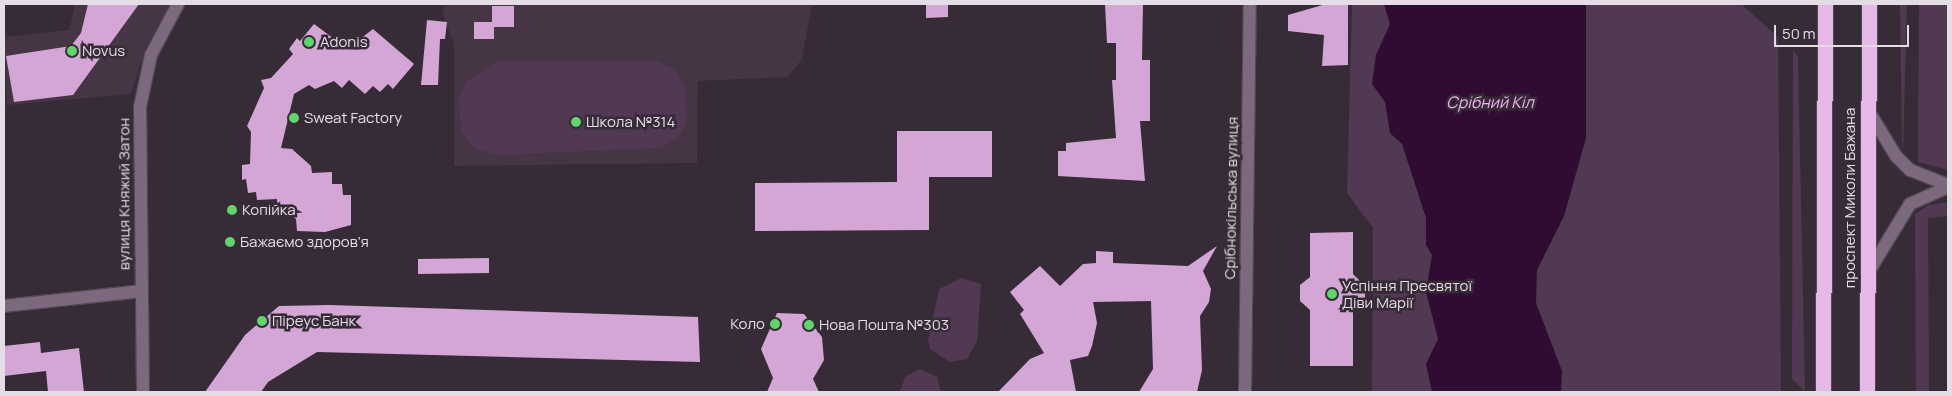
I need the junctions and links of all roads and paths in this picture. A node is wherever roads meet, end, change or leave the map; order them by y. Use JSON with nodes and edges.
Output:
{"nodes":[{"id":1,"x":178,"y":4,"type":"edge"},
{"id":2,"x":1250,"y":4,"type":"edge"},
{"id":3,"x":1825,"y":4,"type":"edge"},
{"id":4,"x":1869,"y":4,"type":"edge"},
{"id":5,"x":1868,"y":110,"type":"junction"},
{"id":6,"x":1948,"y":186,"type":"edge"},
{"id":7,"x":1868,"y":273,"type":"junction"},
{"id":8,"x":141,"y":291,"type":"junction"},
{"id":9,"x":4,"y":306,"type":"edge"},
{"id":10,"x":143,"y":392,"type":"edge"},
{"id":11,"x":1245,"y":392,"type":"edge"},
{"id":12,"x":1823,"y":392,"type":"edge"},
{"id":13,"x":1867,"y":392,"type":"edge"}],
"edges":[{"from":1,"to":8,"type":"street","name":"вулиця Княжий Затон"},
{"from":2,"to":11,"type":"street","name":"Срібнокільська вулиця"},
{"from":3,"to":12,"type":"highway","name":"проспект Миколи Бажана"},
{"from":4,"to":5,"type":"highway","name":"проспект Миколи Бажана"},
{"from":5,"to":6,"type":"street"},
{"from":5,"to":7,"type":"highway","name":"проспект Миколи Бажана"},
{"from":6,"to":7,"type":"street"},
{"from":7,"to":13,"type":"highway","name":"проспект Миколи Бажана"},
{"from":8,"to":9,"type":"street"},
{"from":8,"to":10,"type":"street","name":"вулиця Княжий Затон"}]}
